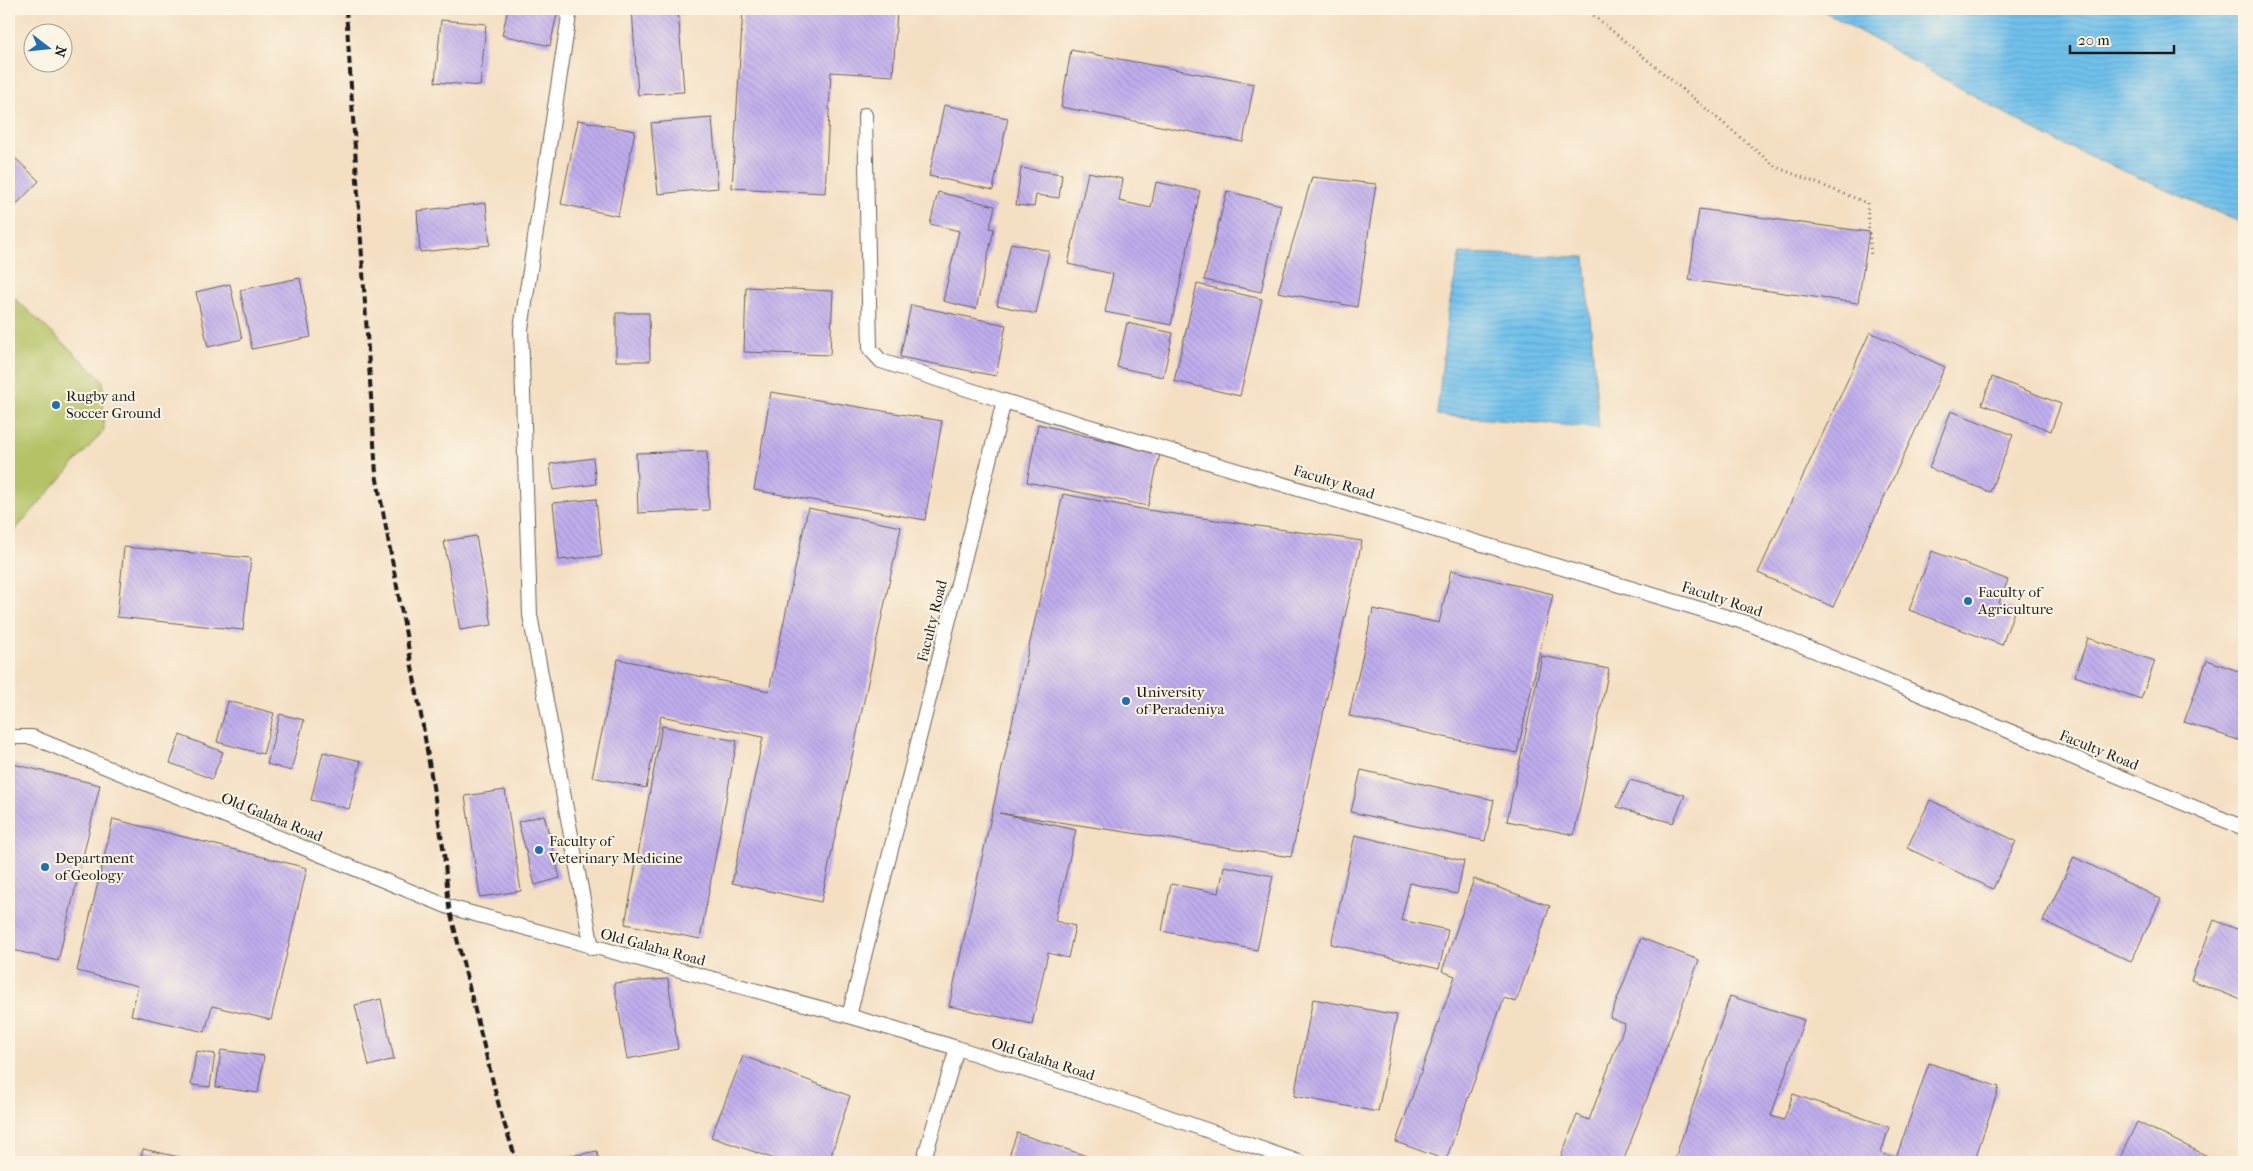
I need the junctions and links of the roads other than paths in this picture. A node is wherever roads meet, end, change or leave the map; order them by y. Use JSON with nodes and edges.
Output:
{"nodes":[{"id":1,"x":570,"y":9,"type":"edge"},
{"id":2,"x":865,"y":115,"type":"dead end"},
{"id":3,"x":1004,"y":401,"type":"junction"},
{"id":4,"x":9,"y":738,"type":"edge"},
{"id":5,"x":2244,"y":828,"type":"edge"},
{"id":6,"x":592,"y":948,"type":"junction"},
{"id":7,"x":848,"y":1016,"type":"junction"},
{"id":8,"x":957,"y":1048,"type":"junction"},
{"id":9,"x":923,"y":1162,"type":"edge"},
{"id":10,"x":1299,"y":1162,"type":"edge"}],
"edges":[{"from":1,"to":6,"type":"lane"},
{"from":2,"to":3,"type":"lane"},
{"from":3,"to":5,"type":"lane","name":"Faculty Road"},
{"from":3,"to":7,"type":"lane","name":"Faculty Road"},
{"from":4,"to":6,"type":"lane","name":"Old Galaha Road"},
{"from":6,"to":7,"type":"lane","name":"Old Galaha Road"},
{"from":7,"to":8,"type":"lane","name":"Old Galaha Road"},
{"from":8,"to":9,"type":"lane"},
{"from":8,"to":10,"type":"lane","name":"Old Galaha Road"}]}
